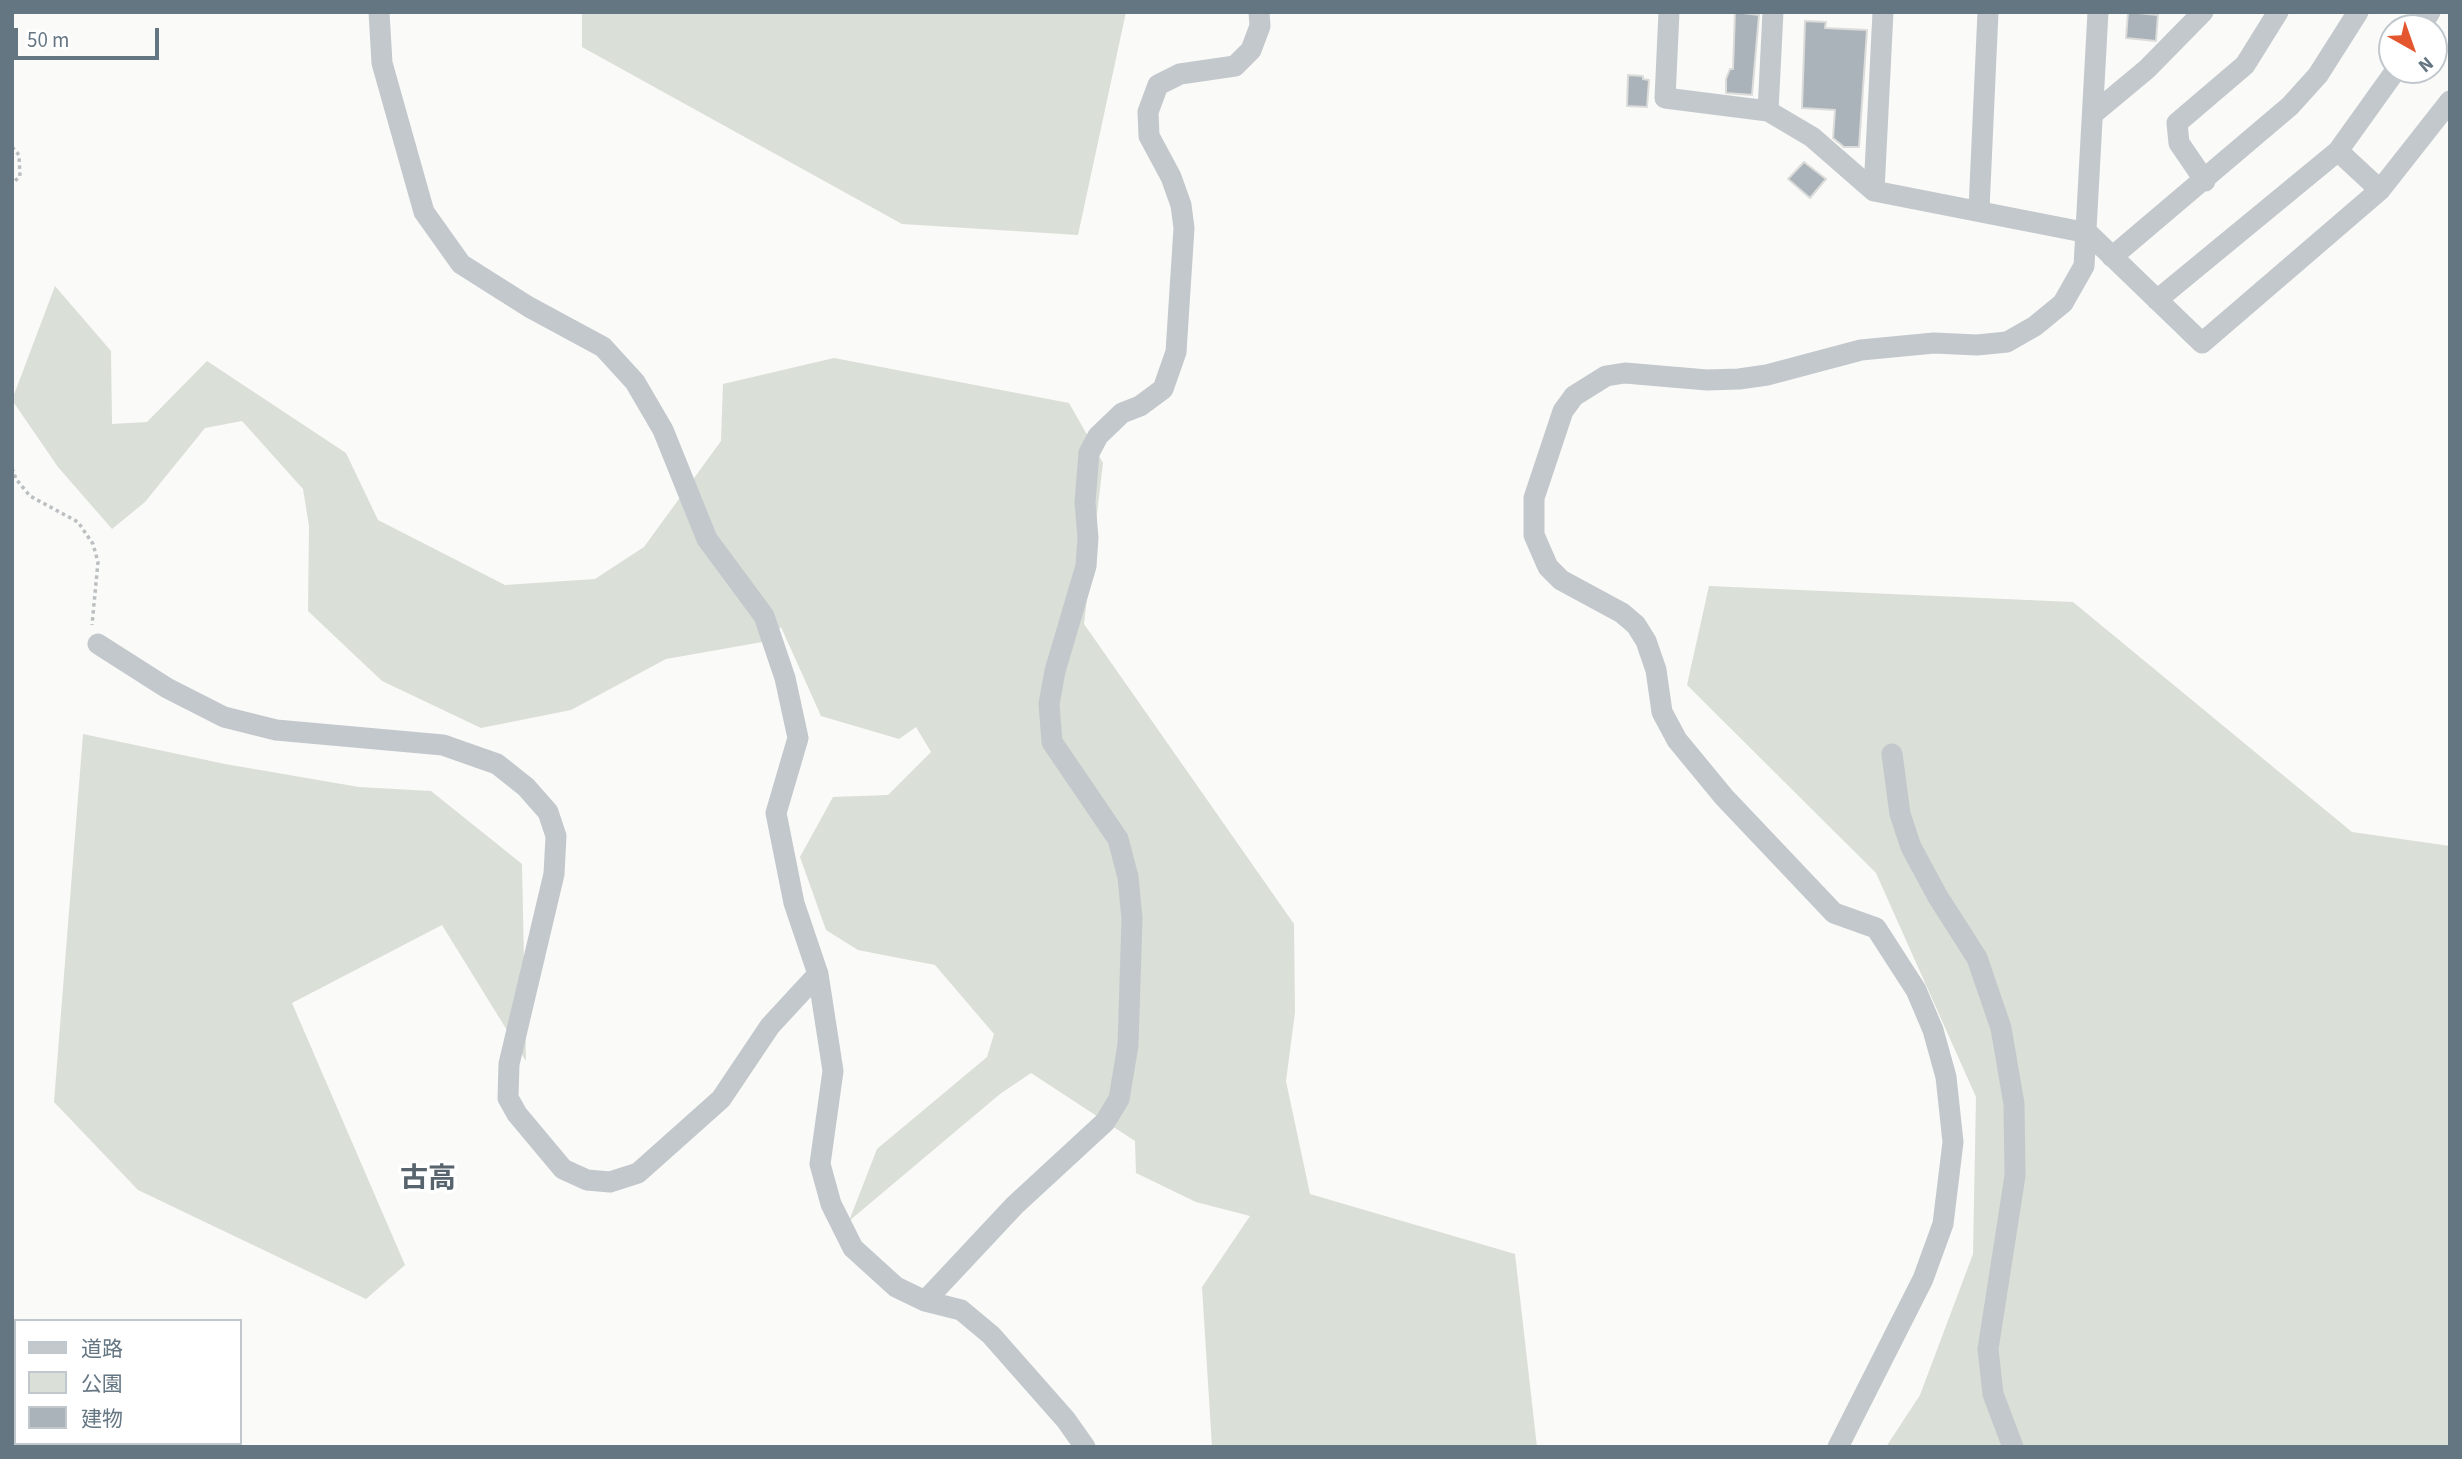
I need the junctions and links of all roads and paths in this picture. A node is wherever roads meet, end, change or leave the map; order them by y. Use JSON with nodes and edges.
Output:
{"nodes":[{"id":1,"x":379,"y":12,"type":"edge"},
{"id":2,"x":1259,"y":12,"type":"edge"},
{"id":3,"x":1669,"y":12,"type":"edge"},
{"id":4,"x":1773,"y":12,"type":"edge"},
{"id":5,"x":1883,"y":12,"type":"edge"},
{"id":6,"x":1988,"y":12,"type":"edge"},
{"id":7,"x":2098,"y":12,"type":"edge"},
{"id":8,"x":2203,"y":12,"type":"edge"},
{"id":9,"x":2278,"y":12,"type":"edge"},
{"id":10,"x":2358,"y":12,"type":"edge"},
{"id":11,"x":2386,"y":84,"type":"edge"},
{"id":12,"x":2450,"y":101,"type":"edge"},
{"id":13,"x":1768,"y":111,"type":"junction"},
{"id":14,"x":2093,"y":114,"type":"junction"},
{"id":15,"x":12,"y":147,"type":"edge"},
{"id":16,"x":2338,"y":151,"type":"junction"},
{"id":17,"x":2205,"y":181,"type":"junction"},
{"id":18,"x":12,"y":184,"type":"edge"},
{"id":19,"x":2380,"y":190,"type":"junction"},
{"id":20,"x":1874,"y":191,"type":"junction"},
{"id":21,"x":1979,"y":209,"type":"junction"},
{"id":22,"x":2088,"y":233,"type":"junction"},
{"id":23,"x":2112,"y":257,"type":"junction"},
{"id":24,"x":2157,"y":300,"type":"junction"},
{"id":25,"x":12,"y":361,"type":"edge"},
{"id":26,"x":12,"y":385,"type":"edge"},
{"id":27,"x":12,"y":468,"type":"edge"},
{"id":28,"x":99,"y":643,"type":"joint"},
{"id":29,"x":1892,"y":754,"type":"dead end"},
{"id":30,"x":818,"y":974,"type":"junction"},
{"id":31,"x":925,"y":1301,"type":"junction"},
{"id":32,"x":1085,"y":1447,"type":"edge"},
{"id":33,"x":1838,"y":1447,"type":"edge"},
{"id":34,"x":2013,"y":1447,"type":"edge"}],
"edges":[{"from":1,"to":30,"type":"street"},
{"from":2,"to":31,"type":"street"},
{"from":3,"to":13,"type":"street"},
{"from":4,"to":13,"type":"street"},
{"from":5,"to":20,"type":"street"},
{"from":6,"to":21,"type":"street"},
{"from":7,"to":14,"type":"street"},
{"from":8,"to":14,"type":"street"},
{"from":9,"to":17,"type":"street"},
{"from":10,"to":17,"type":"street"},
{"from":11,"to":16,"type":"street"},
{"from":12,"to":19,"type":"street"},
{"from":13,"to":20,"type":"street"},
{"from":14,"to":22,"type":"street"},
{"from":15,"to":18,"type":"path"},
{"from":16,"to":19,"type":"street"},
{"from":16,"to":24,"type":"street"},
{"from":17,"to":23,"type":"street"},
{"from":19,"to":24,"type":"street"},
{"from":20,"to":21,"type":"street"},
{"from":21,"to":22,"type":"street"},
{"from":22,"to":23,"type":"street"},
{"from":22,"to":33,"type":"street"},
{"from":23,"to":24,"type":"street"},
{"from":25,"to":26,"type":"path"},
{"from":27,"to":28,"type":"path"},
{"from":28,"to":30,"type":"street"},
{"from":29,"to":34,"type":"street"},
{"from":30,"to":31,"type":"street"},
{"from":31,"to":32,"type":"street"}]}
